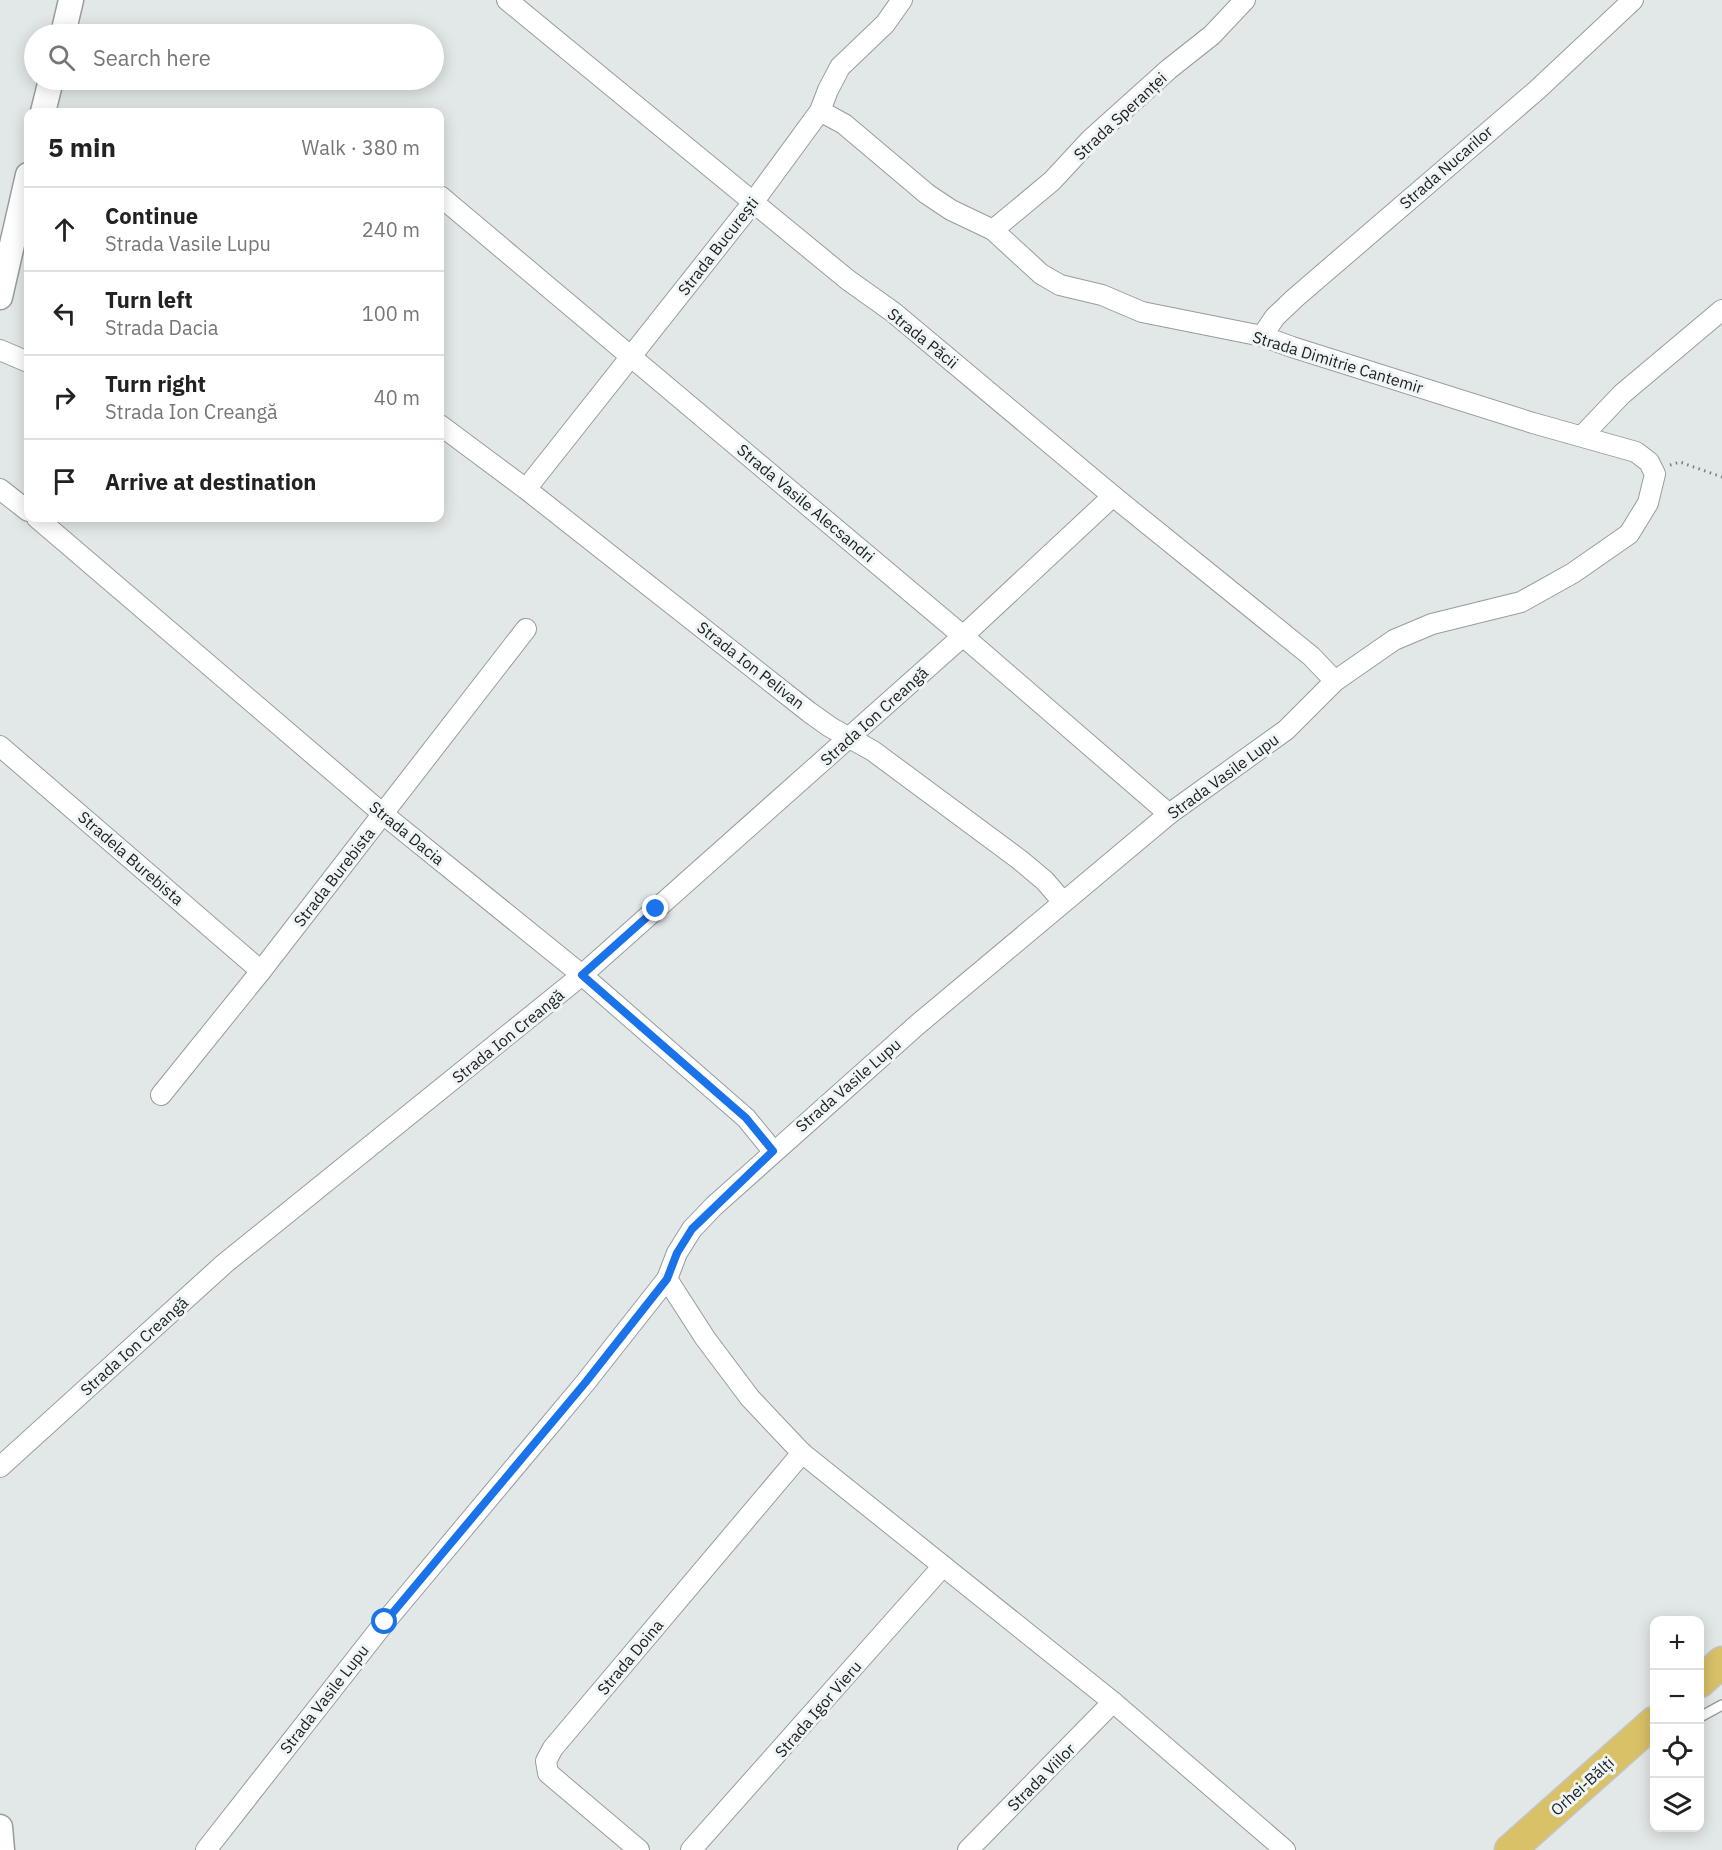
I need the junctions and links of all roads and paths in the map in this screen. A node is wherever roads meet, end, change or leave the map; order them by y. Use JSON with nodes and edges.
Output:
{"nodes":[{"id":1,"x":71,"y":0,"type":"edge"},
{"id":2,"x":507,"y":0,"type":"edge"},
{"id":3,"x":902,"y":0,"type":"edge"},
{"id":4,"x":1245,"y":0,"type":"edge"},
{"id":5,"x":1633,"y":0,"type":"edge"},
{"id":6,"x":65,"y":24,"type":"edge"},
{"id":7,"x":48,"y":90,"type":"edge"},
{"id":8,"x":44,"y":108,"type":"edge"},
{"id":9,"x":820,"y":111,"type":"junction"},
{"id":10,"x":24,"y":192,"type":"edge"},
{"id":11,"x":444,"y":199,"type":"edge"},
{"id":12,"x":754,"y":201,"type":"junction"},
{"id":13,"x":993,"y":230,"type":"junction"},
{"id":14,"x":0,"y":297,"type":"edge"},
{"id":15,"x":1722,"y":310,"type":"edge"},
{"id":16,"x":1262,"y":336,"type":"junction"},
{"id":17,"x":0,"y":350,"type":"edge"},
{"id":18,"x":632,"y":356,"type":"junction"},
{"id":19,"x":24,"y":360,"type":"edge"},
{"id":20,"x":444,"y":428,"type":"edge"},
{"id":21,"x":1583,"y":435,"type":"junction"},
{"id":22,"x":1655,"y":474,"type":"junction"},
{"id":23,"x":1722,"y":477,"type":"edge"},
{"id":24,"x":0,"y":489,"type":"edge"},
{"id":25,"x":526,"y":489,"type":"junction"},
{"id":26,"x":1113,"y":496,"type":"junction"},
{"id":27,"x":24,"y":508,"type":"edge"},
{"id":28,"x":42,"y":522,"type":"edge"},
{"id":29,"x":526,"y":629,"type":"dead end"},
{"id":30,"x":963,"y":636,"type":"junction"},
{"id":31,"x":1335,"y":681,"type":"junction"},
{"id":32,"x":849,"y":738,"type":"junction"},
{"id":33,"x":0,"y":746,"type":"edge"},
{"id":34,"x":383,"y":814,"type":"junction"},
{"id":35,"x":1169,"y":814,"type":"junction"},
{"id":36,"x":1063,"y":902,"type":"junction"},
{"id":37,"x":261,"y":971,"type":"junction"},
{"id":38,"x":582,"y":975,"type":"junction"},
{"id":39,"x":161,"y":1095,"type":"dead end"},
{"id":40,"x":773,"y":1151,"type":"junction"},
{"id":41,"x":667,"y":1279,"type":"junction"},
{"id":42,"x":802,"y":1454,"type":"junction"},
{"id":43,"x":0,"y":1467,"type":"edge"},
{"id":44,"x":943,"y":1566,"type":"junction"},
{"id":45,"x":1722,"y":1662,"type":"edge"},
{"id":46,"x":1704,"y":1678,"type":"edge"},
{"id":47,"x":1113,"y":1702,"type":"junction"},
{"id":48,"x":1722,"y":1705,"type":"edge"},
{"id":49,"x":1704,"y":1715,"type":"edge"},
{"id":50,"x":1652,"y":1724,"type":"edge"},
{"id":51,"x":1636,"y":1751,"type":"dead end"},
{"id":52,"x":1599,"y":1771,"type":"junction"},
{"id":53,"x":0,"y":1827,"type":"edge"},
{"id":54,"x":2,"y":1850,"type":"edge"},
{"id":55,"x":206,"y":1850,"type":"edge"},
{"id":56,"x":639,"y":1850,"type":"edge"},
{"id":57,"x":691,"y":1850,"type":"edge"},
{"id":58,"x":968,"y":1850,"type":"edge"},
{"id":59,"x":1284,"y":1850,"type":"edge"},
{"id":60,"x":1510,"y":1850,"type":"edge"}],
"edges":[{"from":1,"to":6,"type":"street"},
{"from":2,"to":12,"type":"street","name":"Strada Păcii"},
{"from":3,"to":9,"type":"street","name":"Strada București"},
{"from":4,"to":13,"type":"street","name":"Strada Speranței"},
{"from":5,"to":16,"type":"street","name":"Strada Nucarilor"},
{"from":7,"to":8,"type":"street"},
{"from":9,"to":12,"type":"street","name":"Strada București"},
{"from":9,"to":13,"type":"street","name":"Strada Dimitrie Cantemir"},
{"from":10,"to":14,"type":"street"},
{"from":11,"to":18,"type":"street","name":"Strada Vasile Alecsandri"},
{"from":12,"to":18,"type":"street","name":"Strada București"},
{"from":12,"to":26,"type":"street","name":"Strada Păcii"},
{"from":13,"to":16,"type":"street","name":"Strada Dimitrie Cantemir"},
{"from":15,"to":21,"type":"street"},
{"from":16,"to":21,"type":"street","name":"Strada Dimitrie Cantemir"},
{"from":17,"to":19,"type":"street"},
{"from":18,"to":25,"type":"street","name":"Strada București"},
{"from":18,"to":30,"type":"street","name":"Strada Vasile Alecsandri"},
{"from":20,"to":25,"type":"street","name":"Strada Ion Pelivan"},
{"from":21,"to":22,"type":"street","name":"Strada Dimitrie Cantemir"},
{"from":22,"to":23,"type":"path"},
{"from":22,"to":31,"type":"street","name":"Strada Vasile Lupu"},
{"from":24,"to":27,"type":"street"},
{"from":25,"to":32,"type":"street","name":"Strada Ion Pelivan"},
{"from":26,"to":30,"type":"street","name":"Strada Ion Creangă"},
{"from":26,"to":31,"type":"street","name":"Strada Păcii"},
{"from":28,"to":34,"type":"street","name":"Strada Dacia"},
{"from":29,"to":34,"type":"street","name":"Strada Burebista"},
{"from":30,"to":32,"type":"street","name":"Strada Ion Creangă"},
{"from":30,"to":35,"type":"street","name":"Strada Vasile Alecsandri"},
{"from":31,"to":35,"type":"street","name":"Strada Vasile Lupu"},
{"from":32,"to":36,"type":"street","name":"Strada Ion Pelivan"},
{"from":32,"to":38,"type":"street","name":"Strada Ion Creangă"},
{"from":33,"to":37,"type":"street","name":"Stradela Burebista"},
{"from":34,"to":37,"type":"street","name":"Strada Burebista"},
{"from":34,"to":38,"type":"street","name":"Strada Dacia"},
{"from":35,"to":36,"type":"street","name":"Strada Vasile Lupu"},
{"from":36,"to":40,"type":"street","name":"Strada Vasile Lupu"},
{"from":37,"to":39,"type":"street","name":"Strada Burebista"},
{"from":38,"to":40,"type":"street","name":"Strada Dacia"},
{"from":38,"to":43,"type":"street","name":"Strada Ion Creangă"},
{"from":40,"to":41,"type":"street","name":"Strada Vasile Lupu"},
{"from":41,"to":42,"type":"street"},
{"from":41,"to":55,"type":"street","name":"Strada Vasile Lupu"},
{"from":42,"to":44,"type":"street"},
{"from":42,"to":56,"type":"street","name":"Strada Doina"},
{"from":44,"to":47,"type":"street"},
{"from":44,"to":57,"type":"street","name":"Strada Igor Vieru"},
{"from":45,"to":46,"type":"main road"},
{"from":47,"to":58,"type":"street","name":"Strada Viilor"},
{"from":47,"to":59,"type":"street"},
{"from":48,"to":49,"type":"lane"},
{"from":50,"to":52,"type":"main road","name":"Orhei-Bălți"},
{"from":51,"to":52,"type":"lane"},
{"from":52,"to":60,"type":"main road","name":"Orhei-Bălți"},
{"from":53,"to":54,"type":"street"}]}
